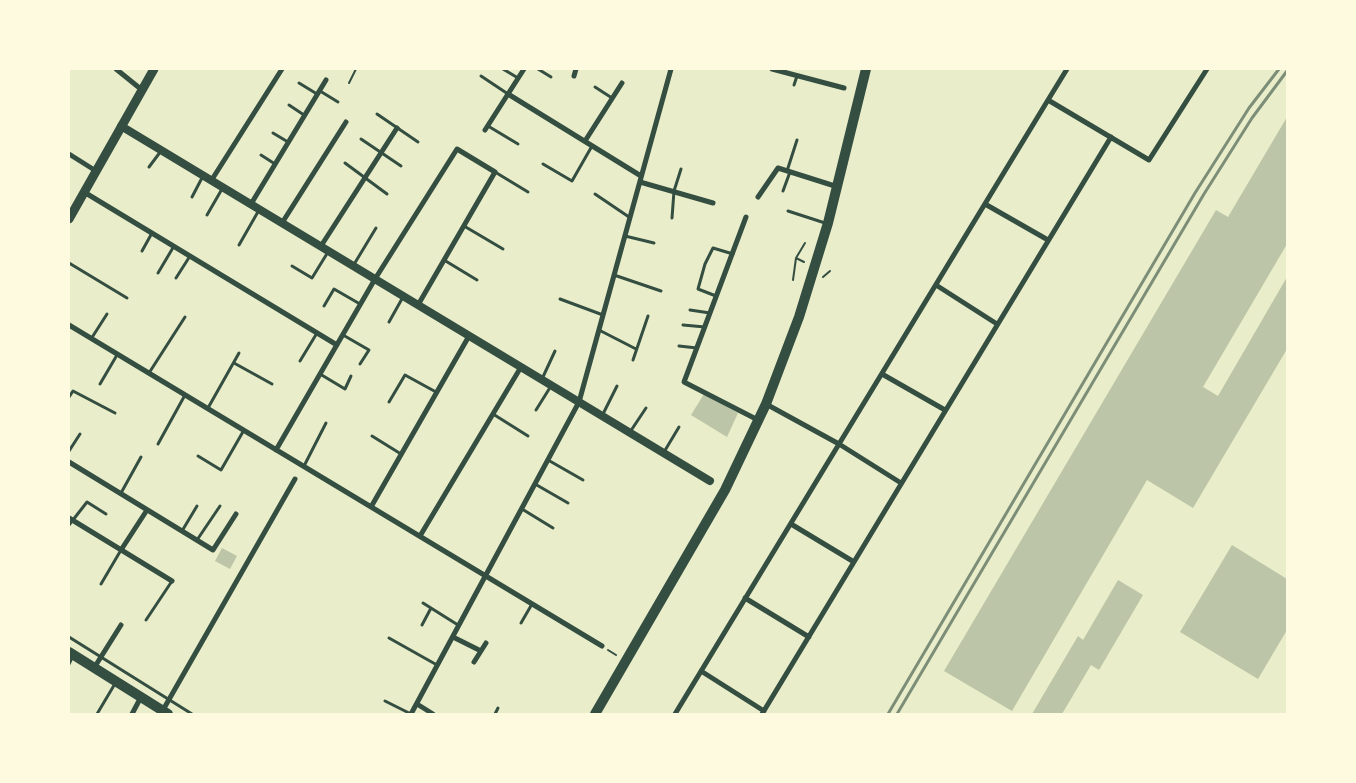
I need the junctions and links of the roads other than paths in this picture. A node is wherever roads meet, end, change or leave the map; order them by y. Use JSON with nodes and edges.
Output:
{"nodes":[{"id":1,"x":116,"y":69,"type":"edge"},
{"id":2,"x":154,"y":69,"type":"edge"},
{"id":3,"x":282,"y":69,"type":"edge"},
{"id":4,"x":503,"y":69,"type":"edge"},
{"id":5,"x":524,"y":69,"type":"edge"},
{"id":6,"x":538,"y":69,"type":"edge"},
{"id":7,"x":576,"y":69,"type":"edge"},
{"id":8,"x":671,"y":69,"type":"edge"},
{"id":9,"x":772,"y":69,"type":"edge"},
{"id":10,"x":866,"y":69,"type":"edge"},
{"id":11,"x":1067,"y":69,"type":"edge"},
{"id":12,"x":1207,"y":69,"type":"edge"},
{"id":13,"x":482,"y":76,"type":"dead end"},
{"id":14,"x":551,"y":76,"type":"dead end"},
{"id":15,"x":574,"y":76,"type":"dead end"},
{"id":16,"x":797,"y":76,"type":"junction"},
{"id":17,"x":518,"y":78,"type":"junction"},
{"id":18,"x":326,"y":80,"type":"dead end"},
{"id":19,"x":299,"y":82,"type":"dead end"},
{"id":20,"x":622,"y":83,"type":"dead end"},
{"id":21,"x":794,"y":85,"type":"dead end"},
{"id":22,"x":595,"y":87,"type":"dead end"},
{"id":23,"x":844,"y":88,"type":"dead end"},
{"id":24,"x":142,"y":90,"type":"junction"},
{"id":25,"x":318,"y":92,"type":"junction"},
{"id":26,"x":508,"y":94,"type":"junction"},
{"id":27,"x":612,"y":98,"type":"junction"},
{"id":28,"x":1048,"y":100,"type":"junction"},
{"id":29,"x":338,"y":102,"type":"dead end"},
{"id":30,"x":289,"y":105,"type":"dead end"},
{"id":31,"x":377,"y":114,"type":"dead end"},
{"id":32,"x":304,"y":115,"type":"junction"},
{"id":33,"x":346,"y":122,"type":"dead end"},
{"id":34,"x":121,"y":126,"type":"junction"},
{"id":35,"x":397,"y":128,"type":"junction"},
{"id":36,"x":487,"y":128,"type":"joint"},
{"id":37,"x":273,"y":133,"type":"dead end"},
{"id":38,"x":1110,"y":137,"type":"junction"},
{"id":39,"x":360,"y":139,"type":"dead end"},
{"id":40,"x":797,"y":140,"type":"dead end"},
{"id":41,"x":585,"y":141,"type":"junction"},
{"id":42,"x":288,"y":142,"type":"junction"},
{"id":43,"x":418,"y":142,"type":"dead end"},
{"id":44,"x":518,"y":144,"type":"dead end"},
{"id":45,"x":593,"y":146,"type":"junction"},
{"id":46,"x":162,"y":150,"type":"junction"},
{"id":47,"x":382,"y":152,"type":"junction"},
{"id":48,"x":69,"y":154,"type":"edge"},
{"id":49,"x":261,"y":155,"type":"dead end"},
{"id":50,"x":345,"y":163,"type":"dead end"},
{"id":51,"x":275,"y":164,"type":"junction"},
{"id":52,"x":543,"y":164,"type":"dead end"},
{"id":53,"x":401,"y":166,"type":"dead end"},
{"id":54,"x":149,"y":167,"type":"dead end"},
{"id":55,"x":680,"y":169,"type":"dead end"},
{"id":56,"x":96,"y":171,"type":"junction"},
{"id":57,"x":496,"y":172,"type":"junction"},
{"id":58,"x":788,"y":172,"type":"junction"},
{"id":59,"x":203,"y":176,"type":"junction"},
{"id":60,"x":641,"y":176,"type":"junction"},
{"id":61,"x":366,"y":177,"type":"junction"},
{"id":62,"x":212,"y":181,"type":"junction"},
{"id":63,"x":640,"y":182,"type":"junction"},
{"id":64,"x":838,"y":187,"type":"junction"},
{"id":65,"x":222,"y":188,"type":"junction"},
{"id":66,"x":674,"y":191,"type":"junction"},
{"id":67,"x":783,"y":191,"type":"dead end"},
{"id":68,"x":84,"y":192,"type":"junction"},
{"id":69,"x":528,"y":192,"type":"dead end"},
{"id":70,"x":387,"y":194,"type":"dead end"},
{"id":71,"x":595,"y":194,"type":"dead end"},
{"id":72,"x":758,"y":197,"type":"dead end"},
{"id":73,"x":192,"y":198,"type":"dead end"},
{"id":74,"x":713,"y":203,"type":"dead end"},
{"id":75,"x":251,"y":204,"type":"junction"},
{"id":76,"x":985,"y":204,"type":"junction"},
{"id":77,"x":259,"y":209,"type":"junction"},
{"id":78,"x":788,"y":211,"type":"dead end"},
{"id":79,"x":207,"y":215,"type":"dead end"},
{"id":80,"x":746,"y":217,"type":"dead end"},
{"id":81,"x":630,"y":218,"type":"junction"},
{"id":82,"x":672,"y":218,"type":"dead end"},
{"id":83,"x":69,"y":219,"type":"edge"},
{"id":84,"x":282,"y":223,"type":"junction"},
{"id":85,"x":828,"y":223,"type":"junction"},
{"id":86,"x":464,"y":226,"type":"junction"},
{"id":87,"x":376,"y":228,"type":"dead end"},
{"id":88,"x":152,"y":233,"type":"junction"},
{"id":89,"x":625,"y":236,"type":"junction"},
{"id":90,"x":1048,"y":240,"type":"junction"},
{"id":91,"x":654,"y":243,"type":"dead end"},
{"id":92,"x":239,"y":244,"type":"dead end"},
{"id":93,"x":174,"y":246,"type":"junction"},
{"id":94,"x":321,"y":246,"type":"junction"},
{"id":95,"x":503,"y":249,"type":"dead end"},
{"id":96,"x":142,"y":251,"type":"dead end"},
{"id":97,"x":329,"y":252,"type":"junction"},
{"id":98,"x":733,"y":254,"type":"junction"},
{"id":99,"x":190,"y":256,"type":"junction"},
{"id":100,"x":444,"y":260,"type":"junction"},
{"id":101,"x":69,"y":263,"type":"edge"},
{"id":102,"x":292,"y":266,"type":"dead end"},
{"id":103,"x":353,"y":266,"type":"junction"},
{"id":104,"x":158,"y":273,"type":"dead end"},
{"id":105,"x":614,"y":275,"type":"junction"},
{"id":106,"x":176,"y":278,"type":"dead end"},
{"id":107,"x":375,"y":279,"type":"junction"},
{"id":108,"x":477,"y":280,"type":"dead end"},
{"id":109,"x":936,"y":285,"type":"junction"},
{"id":110,"x":661,"y":291,"type":"dead end"},
{"id":111,"x":403,"y":296,"type":"junction"},
{"id":112,"x":717,"y":297,"type":"junction"},
{"id":113,"x":127,"y":298,"type":"dead end"},
{"id":114,"x":560,"y":298,"type":"dead end"},
{"id":115,"x":361,"y":304,"type":"junction"},
{"id":116,"x":418,"y":305,"type":"junction"},
{"id":117,"x":324,"y":306,"type":"dead end"},
{"id":118,"x":690,"y":310,"type":"dead end"},
{"id":119,"x":711,"y":313,"type":"junction"},
{"id":120,"x":106,"y":314,"type":"dead end"},
{"id":121,"x":603,"y":315,"type":"junction"},
{"id":122,"x":185,"y":316,"type":"dead end"},
{"id":123,"x":648,"y":316,"type":"dead end"},
{"id":124,"x":389,"y":322,"type":"dead end"},
{"id":125,"x":997,"y":324,"type":"junction"},
{"id":126,"x":69,"y":325,"type":"edge"},
{"id":127,"x":683,"y":325,"type":"dead end"},
{"id":128,"x":706,"y":327,"type":"junction"},
{"id":129,"x":599,"y":330,"type":"junction"},
{"id":130,"x":317,"y":333,"type":"junction"},
{"id":131,"x":343,"y":335,"type":"junction"},
{"id":132,"x":469,"y":336,"type":"junction"},
{"id":133,"x":91,"y":339,"type":"junction"},
{"id":134,"x":337,"y":345,"type":"junction"},
{"id":135,"x":679,"y":346,"type":"dead end"},
{"id":136,"x":697,"y":348,"type":"junction"},
{"id":137,"x":636,"y":349,"type":"junction"},
{"id":138,"x":556,"y":351,"type":"dead end"},
{"id":139,"x":239,"y":353,"type":"dead end"},
{"id":140,"x":117,"y":354,"type":"junction"},
{"id":141,"x":633,"y":360,"type":"dead end"},
{"id":142,"x":300,"y":361,"type":"dead end"},
{"id":143,"x":234,"y":363,"type":"junction"},
{"id":144,"x":360,"y":364,"type":"dead end"},
{"id":145,"x":520,"y":367,"type":"junction"},
{"id":146,"x":149,"y":374,"type":"junction"},
{"id":147,"x":320,"y":374,"type":"junction"},
{"id":148,"x":882,"y":374,"type":"junction"},
{"id":149,"x":351,"y":376,"type":"dead end"},
{"id":150,"x":541,"y":380,"type":"junction"},
{"id":151,"x":100,"y":384,"type":"dead end"},
{"id":152,"x":272,"y":384,"type":"dead end"},
{"id":153,"x":552,"y":386,"type":"junction"},
{"id":154,"x":617,"y":386,"type":"dead end"},
{"id":155,"x":437,"y":392,"type":"junction"},
{"id":156,"x":185,"y":395,"type":"junction"},
{"id":157,"x":69,"y":397,"type":"edge"},
{"id":158,"x":389,"y":402,"type":"dead end"},
{"id":159,"x":579,"y":402,"type":"junction"},
{"id":160,"x":766,"y":404,"type":"junction"},
{"id":161,"x":646,"y":408,"type":"dead end"},
{"id":162,"x":208,"y":409,"type":"junction"},
{"id":163,"x":536,"y":410,"type":"dead end"},
{"id":164,"x":945,"y":410,"type":"junction"},
{"id":165,"x":115,"y":414,"type":"dead end"},
{"id":166,"x":493,"y":414,"type":"junction"},
{"id":167,"x":602,"y":416,"type":"junction"},
{"id":168,"x":759,"y":420,"type":"junction"},
{"id":169,"x":326,"y":423,"type":"dead end"},
{"id":170,"x":679,"y":427,"type":"dead end"},
{"id":171,"x":244,"y":430,"type":"junction"},
{"id":172,"x":630,"y":433,"type":"junction"},
{"id":173,"x":80,"y":434,"type":"dead end"},
{"id":174,"x":372,"y":436,"type":"dead end"},
{"id":175,"x":528,"y":436,"type":"dead end"},
{"id":176,"x":158,"y":444,"type":"dead end"},
{"id":177,"x":839,"y":444,"type":"junction"},
{"id":178,"x":276,"y":450,"type":"junction"},
{"id":179,"x":69,"y":451,"type":"edge"},
{"id":180,"x":663,"y":453,"type":"junction"},
{"id":181,"x":402,"y":454,"type":"junction"},
{"id":182,"x":198,"y":456,"type":"dead end"},
{"id":183,"x":141,"y":457,"type":"dead end"},
{"id":184,"x":548,"y":460,"type":"junction"},
{"id":185,"x":69,"y":462,"type":"edge"},
{"id":186,"x":304,"y":466,"type":"junction"},
{"id":187,"x":295,"y":479,"type":"dead end"},
{"id":188,"x":583,"y":480,"type":"dead end"},
{"id":189,"x":710,"y":481,"type":"dead end"},
{"id":190,"x":901,"y":483,"type":"junction"},
{"id":191,"x":535,"y":484,"type":"junction"},
{"id":192,"x":121,"y":494,"type":"junction"},
{"id":193,"x":568,"y":503,"type":"dead end"},
{"id":194,"x":197,"y":506,"type":"dead end"},
{"id":195,"x":220,"y":506,"type":"dead end"},
{"id":196,"x":371,"y":507,"type":"junction"},
{"id":197,"x":522,"y":509,"type":"junction"},
{"id":198,"x":147,"y":510,"type":"junction"},
{"id":199,"x":106,"y":514,"type":"dead end"},
{"id":200,"x":236,"y":514,"type":"dead end"},
{"id":201,"x":70,"y":521,"type":"edge"},
{"id":202,"x":791,"y":524,"type":"junction"},
{"id":203,"x":553,"y":528,"type":"dead end"},
{"id":204,"x":182,"y":531,"type":"junction"},
{"id":205,"x":420,"y":536,"type":"junction"},
{"id":206,"x":198,"y":540,"type":"junction"},
{"id":207,"x":121,"y":550,"type":"junction"},
{"id":208,"x":854,"y":562,"type":"junction"},
{"id":209,"x":486,"y":576,"type":"junction"},
{"id":210,"x":172,"y":581,"type":"joint"},
{"id":211,"x":101,"y":584,"type":"dead end"},
{"id":212,"x":745,"y":598,"type":"junction"},
{"id":213,"x":423,"y":604,"type":"dead end"},
{"id":214,"x":532,"y":604,"type":"junction"},
{"id":215,"x":431,"y":608,"type":"junction"},
{"id":216,"x":146,"y":620,"type":"dead end"},
{"id":217,"x":521,"y":622,"type":"dead end"},
{"id":218,"x":121,"y":625,"type":"dead end"},
{"id":219,"x":459,"y":625,"type":"junction"},
{"id":220,"x":422,"y":626,"type":"dead end"},
{"id":221,"x":69,"y":637,"type":"edge"},
{"id":222,"x":453,"y":637,"type":"junction"},
{"id":223,"x":809,"y":637,"type":"junction"},
{"id":224,"x":389,"y":638,"type":"dead end"},
{"id":225,"x":486,"y":643,"type":"dead end"},
{"id":226,"x":602,"y":646,"type":"dead end"},
{"id":227,"x":481,"y":652,"type":"junction"},
{"id":228,"x":70,"y":657,"type":"edge"},
{"id":229,"x":101,"y":658,"type":"junction"},
{"id":230,"x":474,"y":662,"type":"dead end"},
{"id":231,"x":438,"y":665,"type":"junction"},
{"id":232,"x":94,"y":668,"type":"junction"},
{"id":233,"x":701,"y":671,"type":"junction"},
{"id":234,"x":116,"y":682,"type":"junction"},
{"id":235,"x":141,"y":697,"type":"junction"},
{"id":236,"x":169,"y":700,"type":"junction"},
{"id":237,"x":386,"y":701,"type":"dead end"},
{"id":238,"x":417,"y":704,"type":"junction"},
{"id":239,"x":498,"y":708,"type":"dead end"},
{"id":240,"x":165,"y":712,"type":"edge"},
{"id":241,"x":763,"y":712,"type":"edge"},
{"id":242,"x":97,"y":714,"type":"edge"},
{"id":243,"x":132,"y":714,"type":"edge"},
{"id":244,"x":192,"y":714,"type":"edge"},
{"id":245,"x":411,"y":714,"type":"edge"},
{"id":246,"x":433,"y":714,"type":"edge"},
{"id":247,"x":495,"y":714,"type":"edge"},
{"id":248,"x":595,"y":714,"type":"edge"},
{"id":249,"x":675,"y":714,"type":"edge"}],
"edges":[{"from":1,"to":24,"type":"street"},
{"from":2,"to":24,"type":"main road"},
{"from":3,"to":62,"type":"street"},
{"from":4,"to":17,"type":"lane"},
{"from":5,"to":17,"type":"street"},
{"from":6,"to":14,"type":"lane"},
{"from":7,"to":15,"type":"street"},
{"from":8,"to":60,"type":"street"},
{"from":9,"to":16,"type":"street"},
{"from":10,"to":64,"type":"main road"},
{"from":11,"to":28,"type":"street"},
{"from":12,"to":38,"type":"street"},
{"from":13,"to":26,"type":"lane"},
{"from":16,"to":21,"type":"lane"},
{"from":16,"to":23,"type":"street"},
{"from":17,"to":26,"type":"street"},
{"from":18,"to":25,"type":"street"},
{"from":19,"to":25,"type":"lane"},
{"from":20,"to":27,"type":"street"},
{"from":22,"to":27,"type":"lane"},
{"from":24,"to":34,"type":"main road"},
{"from":25,"to":29,"type":"lane"},
{"from":25,"to":32,"type":"street"},
{"from":26,"to":36,"type":"street"},
{"from":26,"to":41,"type":"street"},
{"from":27,"to":41,"type":"street"},
{"from":28,"to":38,"type":"street"},
{"from":28,"to":76,"type":"street"},
{"from":30,"to":32,"type":"lane"},
{"from":31,"to":35,"type":"lane"},
{"from":32,"to":42,"type":"street"},
{"from":33,"to":84,"type":"street"},
{"from":34,"to":46,"type":"street"},
{"from":34,"to":56,"type":"main road"},
{"from":35,"to":43,"type":"lane"},
{"from":35,"to":47,"type":"street"},
{"from":36,"to":44,"type":"lane"},
{"from":37,"to":42,"type":"lane"},
{"from":38,"to":90,"type":"street"},
{"from":39,"to":47,"type":"lane"},
{"from":40,"to":58,"type":"lane"},
{"from":41,"to":45,"type":"street"},
{"from":42,"to":51,"type":"street"},
{"from":45,"to":52,"type":"lane"},
{"from":45,"to":60,"type":"street"},
{"from":46,"to":54,"type":"lane"},
{"from":46,"to":59,"type":"street"},
{"from":47,"to":53,"type":"lane"},
{"from":47,"to":61,"type":"street"},
{"from":48,"to":56,"type":"street"},
{"from":49,"to":51,"type":"lane"},
{"from":50,"to":61,"type":"lane"},
{"from":51,"to":75,"type":"street"},
{"from":55,"to":66,"type":"lane"},
{"from":56,"to":68,"type":"main road"},
{"from":57,"to":69,"type":"lane"},
{"from":57,"to":86,"type":"street"},
{"from":57,"to":107,"type":"street"},
{"from":58,"to":64,"type":"street"},
{"from":58,"to":67,"type":"lane"},
{"from":58,"to":72,"type":"street"},
{"from":59,"to":62,"type":"street"},
{"from":59,"to":73,"type":"lane"},
{"from":60,"to":63,"type":"street"},
{"from":61,"to":70,"type":"lane"},
{"from":61,"to":94,"type":"street"},
{"from":62,"to":65,"type":"street"},
{"from":63,"to":66,"type":"street"},
{"from":63,"to":81,"type":"street"},
{"from":64,"to":85,"type":"main road"},
{"from":65,"to":75,"type":"street"},
{"from":65,"to":79,"type":"lane"},
{"from":66,"to":74,"type":"street"},
{"from":66,"to":82,"type":"lane"},
{"from":68,"to":83,"type":"main road"},
{"from":68,"to":88,"type":"street"},
{"from":71,"to":81,"type":"lane"},
{"from":75,"to":77,"type":"street"},
{"from":76,"to":90,"type":"street"},
{"from":76,"to":109,"type":"street"},
{"from":77,"to":84,"type":"street"},
{"from":77,"to":92,"type":"lane"},
{"from":78,"to":85,"type":"lane"},
{"from":80,"to":98,"type":"street"},
{"from":81,"to":89,"type":"street"},
{"from":84,"to":94,"type":"street"},
{"from":85,"to":160,"type":"main road"},
{"from":86,"to":95,"type":"lane"},
{"from":86,"to":100,"type":"street"},
{"from":87,"to":103,"type":"lane"},
{"from":88,"to":93,"type":"street"},
{"from":88,"to":96,"type":"lane"},
{"from":89,"to":91,"type":"lane"},
{"from":89,"to":105,"type":"street"},
{"from":90,"to":125,"type":"street"},
{"from":93,"to":99,"type":"street"},
{"from":93,"to":104,"type":"lane"},
{"from":94,"to":97,"type":"street"},
{"from":97,"to":102,"type":"lane"},
{"from":97,"to":103,"type":"street"},
{"from":98,"to":112,"type":"street"},
{"from":98,"to":112,"type":"lane"},
{"from":99,"to":106,"type":"lane"},
{"from":99,"to":130,"type":"street"},
{"from":100,"to":108,"type":"lane"},
{"from":100,"to":116,"type":"street"},
{"from":101,"to":113,"type":"lane"},
{"from":103,"to":107,"type":"street"},
{"from":105,"to":110,"type":"lane"},
{"from":105,"to":121,"type":"street"},
{"from":107,"to":111,"type":"street"},
{"from":107,"to":115,"type":"street"},
{"from":109,"to":125,"type":"street"},
{"from":109,"to":148,"type":"street"},
{"from":111,"to":116,"type":"street"},
{"from":111,"to":124,"type":"lane"},
{"from":112,"to":119,"type":"street"},
{"from":114,"to":121,"type":"lane"},
{"from":115,"to":117,"type":"lane"},
{"from":115,"to":131,"type":"street"},
{"from":116,"to":132,"type":"street"},
{"from":118,"to":119,"type":"lane"},
{"from":119,"to":128,"type":"street"},
{"from":120,"to":133,"type":"lane"},
{"from":121,"to":129,"type":"street"},
{"from":122,"to":146,"type":"lane"},
{"from":123,"to":137,"type":"lane"},
{"from":125,"to":164,"type":"street"},
{"from":126,"to":133,"type":"street"},
{"from":127,"to":128,"type":"lane"},
{"from":128,"to":136,"type":"street"},
{"from":129,"to":137,"type":"lane"},
{"from":129,"to":159,"type":"street"},
{"from":130,"to":134,"type":"street"},
{"from":130,"to":142,"type":"lane"},
{"from":131,"to":134,"type":"street"},
{"from":131,"to":144,"type":"lane"},
{"from":132,"to":145,"type":"street"},
{"from":132,"to":155,"type":"street"},
{"from":133,"to":140,"type":"street"},
{"from":134,"to":147,"type":"street"},
{"from":135,"to":136,"type":"lane"},
{"from":136,"to":168,"type":"street"},
{"from":137,"to":141,"type":"lane"},
{"from":138,"to":150,"type":"lane"},
{"from":139,"to":143,"type":"lane"},
{"from":140,"to":146,"type":"street"},
{"from":140,"to":151,"type":"lane"},
{"from":143,"to":152,"type":"lane"},
{"from":143,"to":162,"type":"lane"},
{"from":145,"to":150,"type":"street"},
{"from":145,"to":166,"type":"street"},
{"from":146,"to":156,"type":"street"},
{"from":147,"to":149,"type":"lane"},
{"from":147,"to":178,"type":"street"},
{"from":148,"to":164,"type":"street"},
{"from":148,"to":177,"type":"street"},
{"from":150,"to":153,"type":"street"},
{"from":153,"to":159,"type":"street"},
{"from":153,"to":163,"type":"lane"},
{"from":154,"to":167,"type":"lane"},
{"from":155,"to":158,"type":"lane"},
{"from":155,"to":181,"type":"street"},
{"from":156,"to":162,"type":"street"},
{"from":156,"to":176,"type":"lane"},
{"from":157,"to":165,"type":"lane"},
{"from":159,"to":167,"type":"street"},
{"from":159,"to":184,"type":"street"},
{"from":160,"to":168,"type":"main road"},
{"from":160,"to":177,"type":"street"},
{"from":161,"to":172,"type":"lane"},
{"from":162,"to":171,"type":"street"},
{"from":164,"to":190,"type":"street"},
{"from":166,"to":175,"type":"lane"},
{"from":166,"to":205,"type":"street"},
{"from":167,"to":172,"type":"street"},
{"from":168,"to":248,"type":"main road"},
{"from":169,"to":186,"type":"lane"},
{"from":170,"to":180,"type":"lane"},
{"from":171,"to":178,"type":"street"},
{"from":171,"to":182,"type":"lane"},
{"from":172,"to":180,"type":"street"},
{"from":173,"to":179,"type":"lane"},
{"from":174,"to":181,"type":"lane"},
{"from":177,"to":190,"type":"street"},
{"from":177,"to":202,"type":"street"},
{"from":178,"to":186,"type":"street"},
{"from":180,"to":189,"type":"street"},
{"from":181,"to":196,"type":"street"},
{"from":183,"to":192,"type":"lane"},
{"from":184,"to":188,"type":"lane"},
{"from":184,"to":191,"type":"street"},
{"from":185,"to":192,"type":"street"},
{"from":186,"to":196,"type":"street"},
{"from":187,"to":236,"type":"street"},
{"from":190,"to":208,"type":"street"},
{"from":191,"to":193,"type":"lane"},
{"from":191,"to":197,"type":"street"},
{"from":192,"to":198,"type":"street"},
{"from":194,"to":204,"type":"lane"},
{"from":195,"to":206,"type":"lane"},
{"from":196,"to":205,"type":"street"},
{"from":197,"to":203,"type":"lane"},
{"from":197,"to":209,"type":"street"},
{"from":198,"to":204,"type":"street"},
{"from":198,"to":207,"type":"street"},
{"from":199,"to":201,"type":"lane"},
{"from":200,"to":206,"type":"street"},
{"from":201,"to":207,"type":"street"},
{"from":202,"to":208,"type":"street"},
{"from":202,"to":212,"type":"street"},
{"from":204,"to":206,"type":"street"},
{"from":205,"to":209,"type":"street"},
{"from":207,"to":210,"type":"street"},
{"from":207,"to":211,"type":"lane"},
{"from":208,"to":223,"type":"street"},
{"from":209,"to":214,"type":"street"},
{"from":209,"to":219,"type":"street"},
{"from":210,"to":216,"type":"lane"},
{"from":212,"to":223,"type":"street"},
{"from":212,"to":233,"type":"street"},
{"from":213,"to":215,"type":"lane"},
{"from":214,"to":217,"type":"lane"},
{"from":214,"to":226,"type":"street"},
{"from":215,"to":219,"type":"lane"},
{"from":215,"to":220,"type":"lane"},
{"from":218,"to":229,"type":"street"},
{"from":219,"to":222,"type":"street"},
{"from":221,"to":229,"type":"lane"},
{"from":222,"to":227,"type":"street"},
{"from":222,"to":231,"type":"street"},
{"from":223,"to":241,"type":"street"},
{"from":224,"to":231,"type":"lane"},
{"from":225,"to":227,"type":"street"},
{"from":227,"to":230,"type":"street"},
{"from":228,"to":232,"type":"main road"},
{"from":229,"to":232,"type":"street"},
{"from":229,"to":236,"type":"lane"},
{"from":231,"to":238,"type":"street"},
{"from":232,"to":234,"type":"main road"},
{"from":233,"to":241,"type":"street"},
{"from":233,"to":249,"type":"street"},
{"from":234,"to":235,"type":"main road"},
{"from":234,"to":242,"type":"lane"},
{"from":235,"to":240,"type":"main road"},
{"from":235,"to":243,"type":"street"},
{"from":236,"to":240,"type":"street"},
{"from":236,"to":244,"type":"lane"},
{"from":237,"to":245,"type":"lane"},
{"from":238,"to":245,"type":"street"},
{"from":238,"to":246,"type":"street"},
{"from":239,"to":247,"type":"lane"}]}
